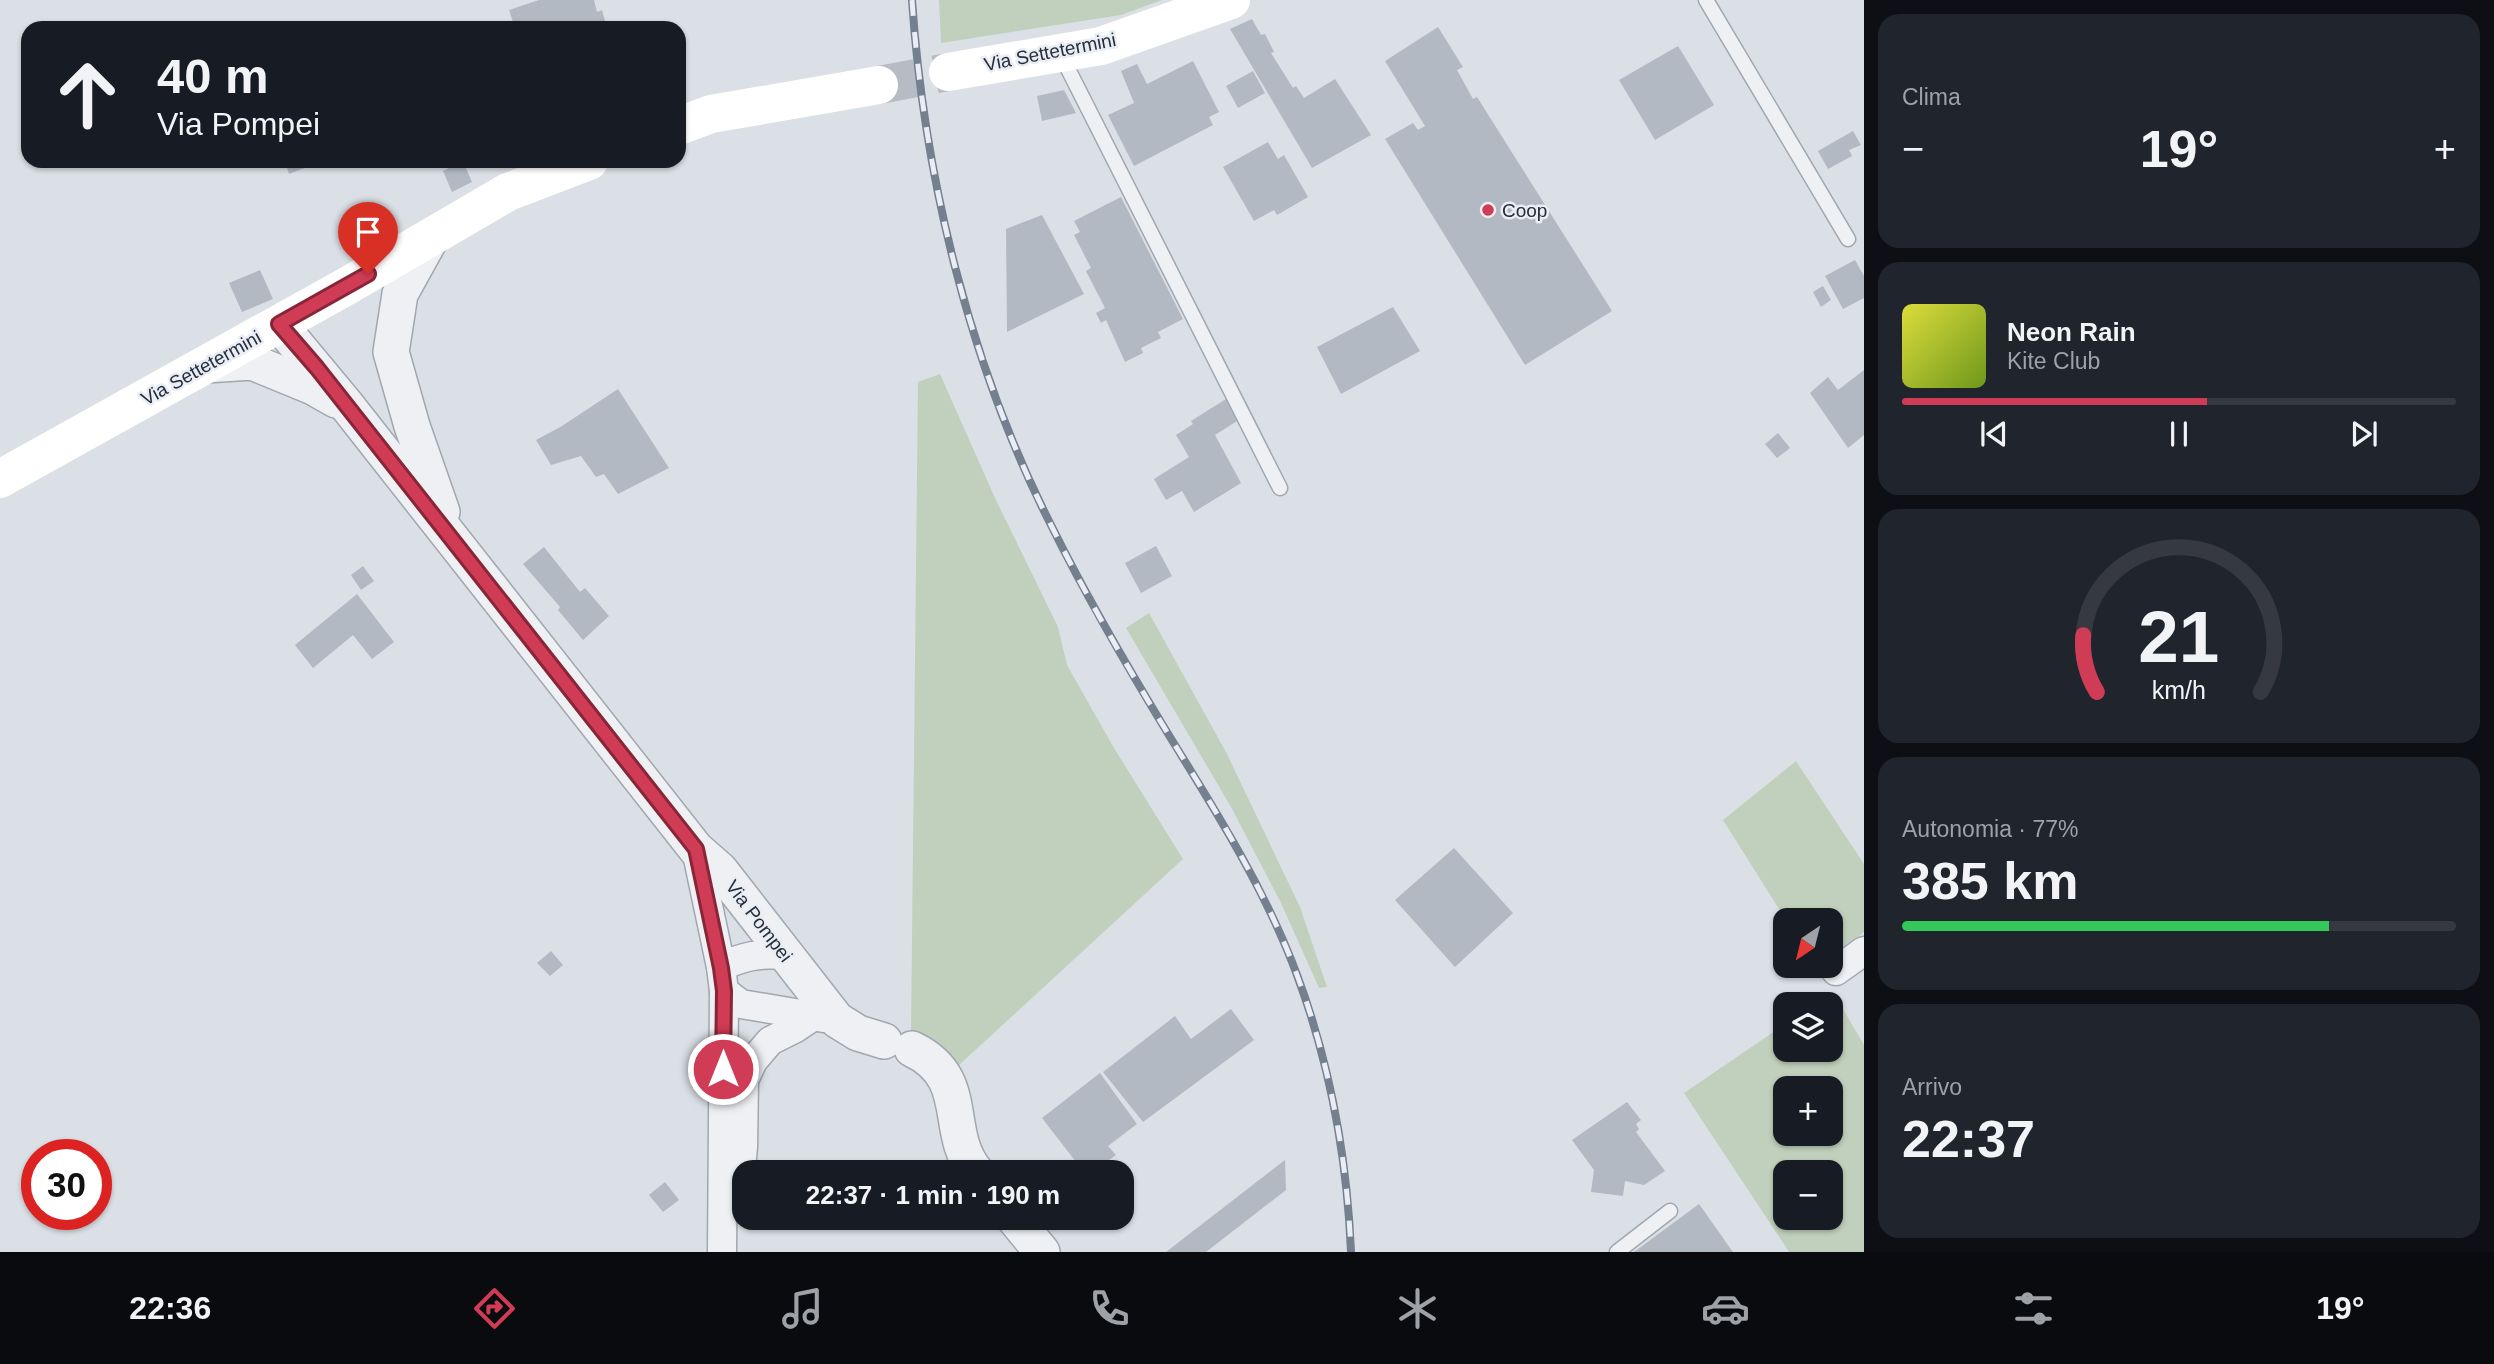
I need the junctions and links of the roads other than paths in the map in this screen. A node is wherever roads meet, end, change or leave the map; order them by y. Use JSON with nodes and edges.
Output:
{"nodes":[{"id":1,"x":1230,"y":0,"type":"edge"},
{"id":2,"x":1706,"y":0,"type":"edge"},
{"id":3,"x":1060,"y":53,"type":"junction"},
{"id":4,"x":948,"y":72,"type":"tunnel mouth"},
{"id":5,"x":879,"y":85,"type":"tunnel mouth"},
{"id":6,"x":686,"y":123,"type":"edge"},
{"id":7,"x":571,"y":168,"type":"edge"},
{"id":8,"x":431,"y":238,"type":"junction"},
{"id":9,"x":1848,"y":239,"type":"dead end"},
{"id":10,"x":279,"y":324,"type":"junction"},
{"id":11,"x":206,"y":365,"type":"junction"},
{"id":12,"x":348,"y":407,"type":"junction"},
{"id":13,"x":0,"y":479,"type":"edge"},
{"id":14,"x":1280,"y":488,"type":"dead end"},
{"id":15,"x":451,"y":538,"type":"junction"},
{"id":16,"x":696,"y":849,"type":"junction"},
{"id":17,"x":1864,"y":951,"type":"edge"},
{"id":18,"x":785,"y":955,"type":"junction"},
{"id":19,"x":1843,"y":966,"type":"edge"},
{"id":20,"x":722,"y":979,"type":"junction"},
{"id":21,"x":825,"y":1019,"type":"junction"},
{"id":22,"x":968,"y":1160,"type":"edge"},
{"id":23,"x":1670,"y":1211,"type":"dead end"},
{"id":24,"x":722,"y":1224,"type":"junction"},
{"id":25,"x":1024,"y":1230,"type":"edge"},
{"id":26,"x":722,"y":1252,"type":"edge"},
{"id":27,"x":1042,"y":1252,"type":"edge"},
{"id":28,"x":1617,"y":1252,"type":"edge"}],
"edges":[{"from":1,"to":3,"type":"main road","name":"Via Settetermini"},
{"from":2,"to":9,"type":"lane"},
{"from":3,"to":4,"type":"main road","name":"Via Settetermini"},
{"from":3,"to":14,"type":"lane"},
{"from":5,"to":6,"type":"main road"},
{"from":7,"to":8,"type":"main road","name":"Via Settetermini"},
{"from":8,"to":10,"type":"main road","name":"Via Settetermini"},
{"from":8,"to":15,"type":"street"},
{"from":10,"to":11,"type":"main road","name":"Via Settetermini"},
{"from":10,"to":12,"type":"street","name":"Via Pompei"},
{"from":11,"to":12,"type":"street"},
{"from":11,"to":13,"type":"main road","name":"Via Settetermini"},
{"from":12,"to":15,"type":"street","name":"Via Pompei"},
{"from":15,"to":16,"type":"street","name":"Via Pompei"},
{"from":16,"to":18,"type":"street","name":"Via Pompei"},
{"from":16,"to":20,"type":"street"},
{"from":17,"to":19,"type":"street"},
{"from":18,"to":20,"type":"street"},
{"from":18,"to":21,"type":"street","name":"Via Pompei"},
{"from":20,"to":21,"type":"street"},
{"from":20,"to":24,"type":"street"},
{"from":21,"to":22,"type":"street","name":"Via Pompei"},
{"from":21,"to":24,"type":"street"},
{"from":23,"to":28,"type":"lane"},
{"from":24,"to":26,"type":"street"},
{"from":25,"to":27,"type":"street"}]}
